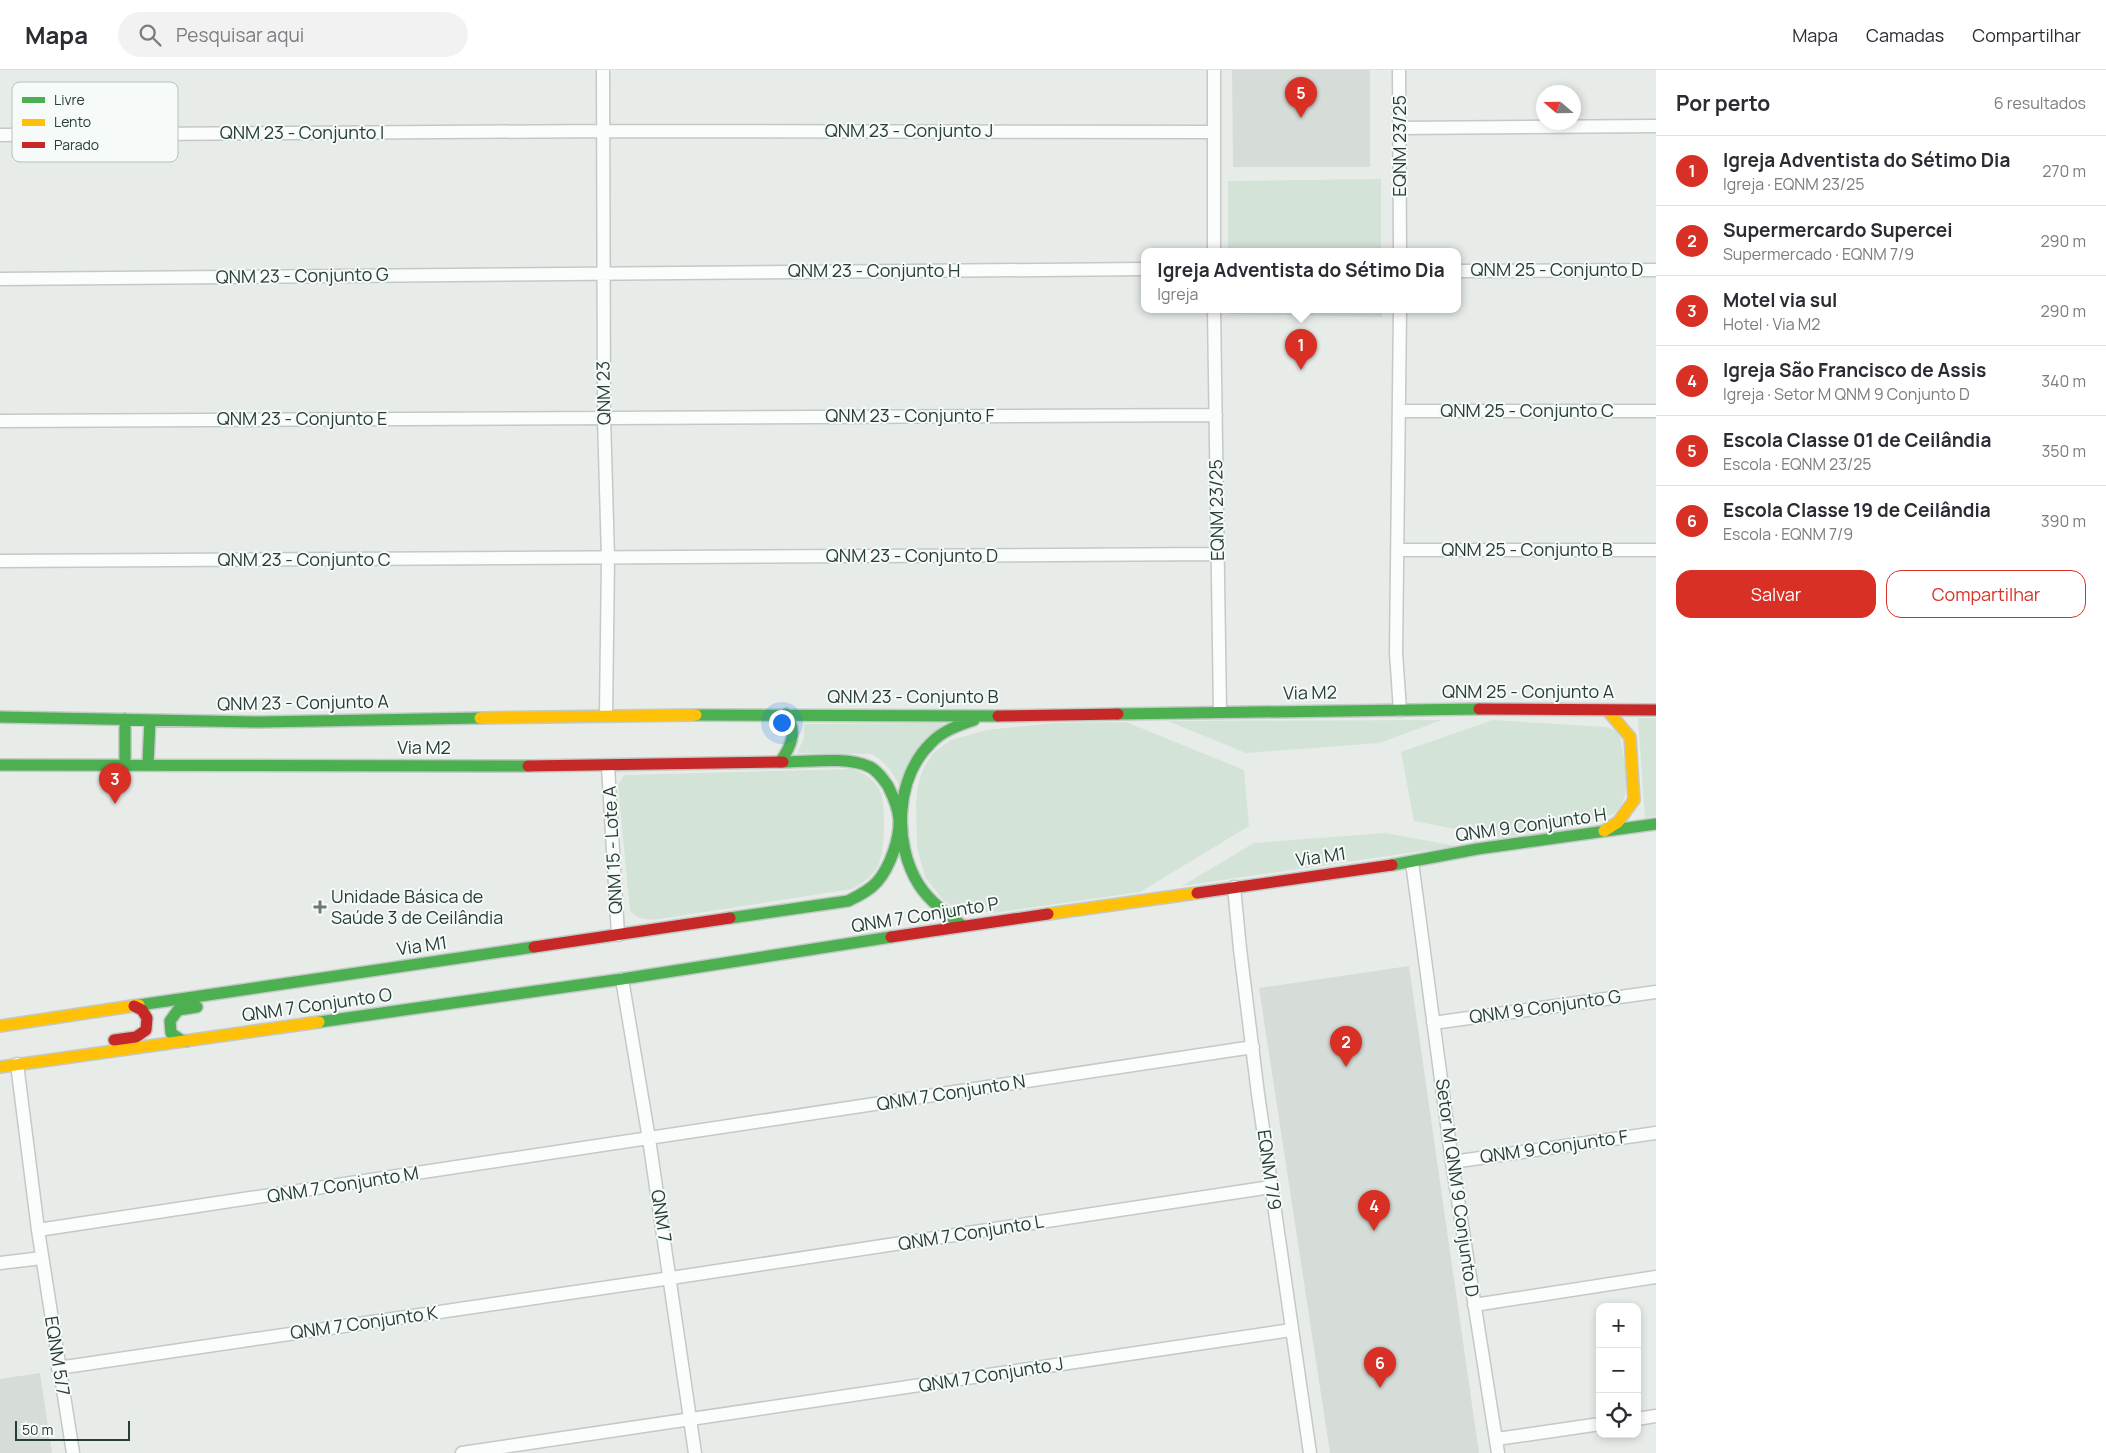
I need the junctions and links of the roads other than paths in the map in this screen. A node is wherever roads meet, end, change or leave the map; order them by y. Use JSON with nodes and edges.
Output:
{"nodes":[{"id":1,"x":603,"y":70,"type":"edge"},
{"id":2,"x":1214,"y":70,"type":"edge"},
{"id":3,"x":1399,"y":70,"type":"edge"},
{"id":4,"x":1656,"y":126,"type":"edge"},
{"id":5,"x":1400,"y":128,"type":"junction"},
{"id":6,"x":604,"y":131,"type":"junction"},
{"id":7,"x":1214,"y":132,"type":"junction"},
{"id":8,"x":178,"y":135,"type":"edge"},
{"id":9,"x":1214,"y":248,"type":"edge"},
{"id":10,"x":1400,"y":248,"type":"edge"},
{"id":11,"x":1141,"y":269,"type":"edge"},
{"id":12,"x":1656,"y":270,"type":"edge"},
{"id":13,"x":1461,"y":271,"type":"edge"},
{"id":14,"x":603,"y":272,"type":"junction"},
{"id":15,"x":0,"y":279,"type":"edge"},
{"id":16,"x":1214,"y":313,"type":"edge"},
{"id":17,"x":1400,"y":313,"type":"edge"},
{"id":18,"x":1399,"y":411,"type":"junction"},
{"id":19,"x":1656,"y":411,"type":"edge"},
{"id":20,"x":1216,"y":415,"type":"junction"},
{"id":21,"x":604,"y":417,"type":"junction"},
{"id":22,"x":0,"y":421,"type":"edge"},
{"id":23,"x":1398,"y":550,"type":"junction"},
{"id":24,"x":1656,"y":550,"type":"edge"},
{"id":25,"x":1217,"y":554,"type":"junction"},
{"id":26,"x":608,"y":558,"type":"junction"},
{"id":27,"x":0,"y":561,"type":"edge"},
{"id":28,"x":1400,"y":710,"type":"junction"},
{"id":29,"x":1607,"y":710,"type":"junction"},
{"id":30,"x":1656,"y":710,"type":"edge"},
{"id":31,"x":1220,"y":712,"type":"junction"},
{"id":32,"x":786,"y":714,"type":"junction"},
{"id":33,"x":606,"y":715,"type":"junction"},
{"id":34,"x":987,"y":716,"type":"junction"},
{"id":35,"x":0,"y":717,"type":"edge"},
{"id":36,"x":125,"y":719,"type":"junction"},
{"id":37,"x":150,"y":720,"type":"junction"},
{"id":38,"x":780,"y":762,"type":"junction"},
{"id":39,"x":125,"y":763,"type":"junction"},
{"id":40,"x":148,"y":763,"type":"junction"},
{"id":41,"x":0,"y":765,"type":"edge"},
{"id":42,"x":608,"y":766,"type":"junction"},
{"id":43,"x":900,"y":823,"type":"junction"},
{"id":44,"x":1656,"y":824,"type":"edge"},
{"id":45,"x":1603,"y":832,"type":"junction"},
{"id":46,"x":1412,"y":862,"type":"junction"},
{"id":47,"x":1234,"y":886,"type":"junction"},
{"id":48,"x":963,"y":926,"type":"junction"},
{"id":49,"x":618,"y":935,"type":"junction"},
{"id":50,"x":349,"y":975,"type":"junction"},
{"id":51,"x":622,"y":979,"type":"junction"},
{"id":52,"x":1656,"y":992,"type":"edge"},
{"id":53,"x":134,"y":1006,"type":"junction"},
{"id":54,"x":1433,"y":1023,"type":"junction"},
{"id":55,"x":0,"y":1026,"type":"edge"},
{"id":56,"x":187,"y":1041,"type":"junction"},
{"id":57,"x":1253,"y":1047,"type":"junction"},
{"id":58,"x":0,"y":1061,"type":"edge"},
{"id":59,"x":16,"y":1064,"type":"junction"},
{"id":60,"x":0,"y":1067,"type":"edge"},
{"id":61,"x":1656,"y":1133,"type":"edge"},
{"id":62,"x":649,"y":1139,"type":"junction"},
{"id":63,"x":1452,"y":1162,"type":"junction"},
{"id":64,"x":1271,"y":1187,"type":"junction"},
{"id":65,"x":38,"y":1230,"type":"junction"},
{"id":66,"x":42,"y":1258,"type":"junction"},
{"id":67,"x":0,"y":1263,"type":"edge"},
{"id":68,"x":1656,"y":1277,"type":"edge"},
{"id":69,"x":670,"y":1278,"type":"junction"},
{"id":70,"x":1474,"y":1305,"type":"junction"},
{"id":71,"x":1291,"y":1330,"type":"junction"},
{"id":72,"x":58,"y":1368,"type":"junction"},
{"id":73,"x":1656,"y":1416,"type":"edge"},
{"id":74,"x":1641,"y":1418,"type":"edge"},
{"id":75,"x":690,"y":1420,"type":"junction"},
{"id":76,"x":1596,"y":1425,"type":"edge"},
{"id":77,"x":1497,"y":1439,"type":"junction"},
{"id":78,"x":72,"y":1453,"type":"edge"},
{"id":79,"x":462,"y":1453,"type":"edge"},
{"id":80,"x":695,"y":1453,"type":"edge"},
{"id":81,"x":1310,"y":1453,"type":"edge"},
{"id":82,"x":1498,"y":1453,"type":"edge"}],
"edges":[{"from":1,"to":6,"type":"street","name":"QNM 23"},
{"from":2,"to":7,"type":"street"},
{"from":3,"to":5,"type":"street","name":"EQNM 23/25"},
{"from":4,"to":5,"type":"street"},
{"from":5,"to":10,"type":"street","name":"EQNM 23/25"},
{"from":6,"to":7,"type":"street","name":"QNM 23 - Conjunto J"},
{"from":6,"to":8,"type":"street","name":"QNM 23 - Conjunto I"},
{"from":6,"to":14,"type":"street","name":"QNM 23"},
{"from":7,"to":9,"type":"street"},
{"from":11,"to":14,"type":"street","name":"QNM 23 - Conjunto H"},
{"from":12,"to":13,"type":"street","name":"QNM 25 - Conjunto D"},
{"from":14,"to":15,"type":"street","name":"QNM 23 - Conjunto G"},
{"from":14,"to":21,"type":"street","name":"QNM 23"},
{"from":16,"to":20,"type":"street","name":"EQNM 23/25"},
{"from":17,"to":18,"type":"street"},
{"from":18,"to":19,"type":"street","name":"QNM 25 - Conjunto C"},
{"from":18,"to":23,"type":"street"},
{"from":20,"to":21,"type":"street","name":"QNM 23 - Conjunto F"},
{"from":20,"to":25,"type":"street","name":"EQNM 23/25"},
{"from":21,"to":22,"type":"street","name":"QNM 23 - Conjunto E"},
{"from":21,"to":26,"type":"street","name":"QNM 23"},
{"from":23,"to":24,"type":"street","name":"QNM 25 - Conjunto B"},
{"from":23,"to":28,"type":"street"},
{"from":25,"to":26,"type":"street","name":"QNM 23 - Conjunto D"},
{"from":25,"to":31,"type":"street","name":"EQNM 23/25"},
{"from":26,"to":27,"type":"street","name":"QNM 23 - Conjunto C"},
{"from":26,"to":33,"type":"street","name":"QNM 23"},
{"from":28,"to":29,"type":"main road","name":"QNM 25 - Conjunto A"},
{"from":28,"to":31,"type":"main road","name":"Via M2"},
{"from":29,"to":30,"type":"main road","name":"QNM 25 - Conjunto A"},
{"from":29,"to":45,"type":"main road"},
{"from":31,"to":34,"type":"main road","name":"QNM 23 - Conjunto B"},
{"from":32,"to":33,"type":"main road","name":"QNM 23 - Conjunto B"},
{"from":32,"to":34,"type":"main road","name":"QNM 23 - Conjunto B"},
{"from":32,"to":38,"type":"main road"},
{"from":33,"to":37,"type":"main road","name":"QNM 23 - Conjunto A"},
{"from":34,"to":43,"type":"main road"},
{"from":35,"to":36,"type":"main road","name":"QNM 23 - Conjunto A"},
{"from":36,"to":37,"type":"main road","name":"QNM 23 - Conjunto A"},
{"from":36,"to":39,"type":"main road"},
{"from":37,"to":40,"type":"main road"},
{"from":38,"to":42,"type":"main road","name":"Via M2"},
{"from":38,"to":43,"type":"main road","name":"Via M2"},
{"from":39,"to":40,"type":"main road","name":"Via M2"},
{"from":39,"to":41,"type":"main road","name":"Via M2"},
{"from":40,"to":42,"type":"main road","name":"Via M2"},
{"from":42,"to":49,"type":"street","name":"QNM 15 - Lote A"},
{"from":43,"to":48,"type":"main road","name":"Via M2"},
{"from":43,"to":49,"type":"main road","name":"Via M1"},
{"from":44,"to":45,"type":"main road","name":"QNM 9 Conjunto H"},
{"from":45,"to":46,"type":"main road","name":"QNM 9 Conjunto H"},
{"from":46,"to":47,"type":"main road","name":"Via M1"},
{"from":46,"to":54,"type":"street","name":"Setor M QNM 9 Conjunto D"},
{"from":47,"to":48,"type":"main road","name":"QNM 7 Conjunto P"},
{"from":47,"to":57,"type":"street","name":"EQNM 7/9"},
{"from":48,"to":51,"type":"main road","name":"QNM 7 Conjunto P"},
{"from":49,"to":50,"type":"main road","name":"Via M1"},
{"from":50,"to":53,"type":"main road","name":"Via M1"},
{"from":50,"to":56,"type":"main road"},
{"from":51,"to":56,"type":"main road","name":"QNM 7 Conjunto O"},
{"from":51,"to":62,"type":"street","name":"QNM 7"},
{"from":52,"to":54,"type":"street","name":"QNM 9 Conjunto G"},
{"from":53,"to":55,"type":"main road","name":"Via M1"},
{"from":53,"to":58,"type":"main road"},
{"from":54,"to":63,"type":"street","name":"Setor M QNM 9 Conjunto D"},
{"from":56,"to":59,"type":"main road","name":"QNM 7 Conjunto O"},
{"from":57,"to":62,"type":"street","name":"QNM 7 Conjunto N"},
{"from":57,"to":64,"type":"street","name":"EQNM 7/9"},
{"from":59,"to":60,"type":"main road"},
{"from":59,"to":65,"type":"street","name":"EQNM 5/7"},
{"from":61,"to":63,"type":"street","name":"QNM 9 Conjunto F"},
{"from":62,"to":65,"type":"street","name":"QNM 7 Conjunto M"},
{"from":62,"to":69,"type":"street","name":"QNM 7"},
{"from":63,"to":70,"type":"street","name":"Setor M QNM 9 Conjunto D"},
{"from":64,"to":69,"type":"street","name":"QNM 7 Conjunto L"},
{"from":64,"to":71,"type":"street","name":"EQNM 7/9"},
{"from":65,"to":66,"type":"street","name":"EQNM 5/7"},
{"from":66,"to":67,"type":"street"},
{"from":66,"to":72,"type":"street","name":"EQNM 5/7"},
{"from":68,"to":70,"type":"street"},
{"from":69,"to":72,"type":"street","name":"QNM 7 Conjunto K"},
{"from":69,"to":75,"type":"street","name":"QNM 7"},
{"from":70,"to":77,"type":"street","name":"Setor M QNM 9 Conjunto D"},
{"from":71,"to":75,"type":"street","name":"QNM 7 Conjunto J"},
{"from":71,"to":81,"type":"street","name":"EQNM 7/9"},
{"from":72,"to":78,"type":"street","name":"EQNM 5/7"},
{"from":73,"to":74,"type":"street"},
{"from":75,"to":79,"type":"street","name":"QNM 7 Conjunto J"},
{"from":75,"to":80,"type":"street","name":"QNM 7"},
{"from":76,"to":77,"type":"street"},
{"from":77,"to":82,"type":"street","name":"Setor M QNM 9 Conjunto D"}]}
